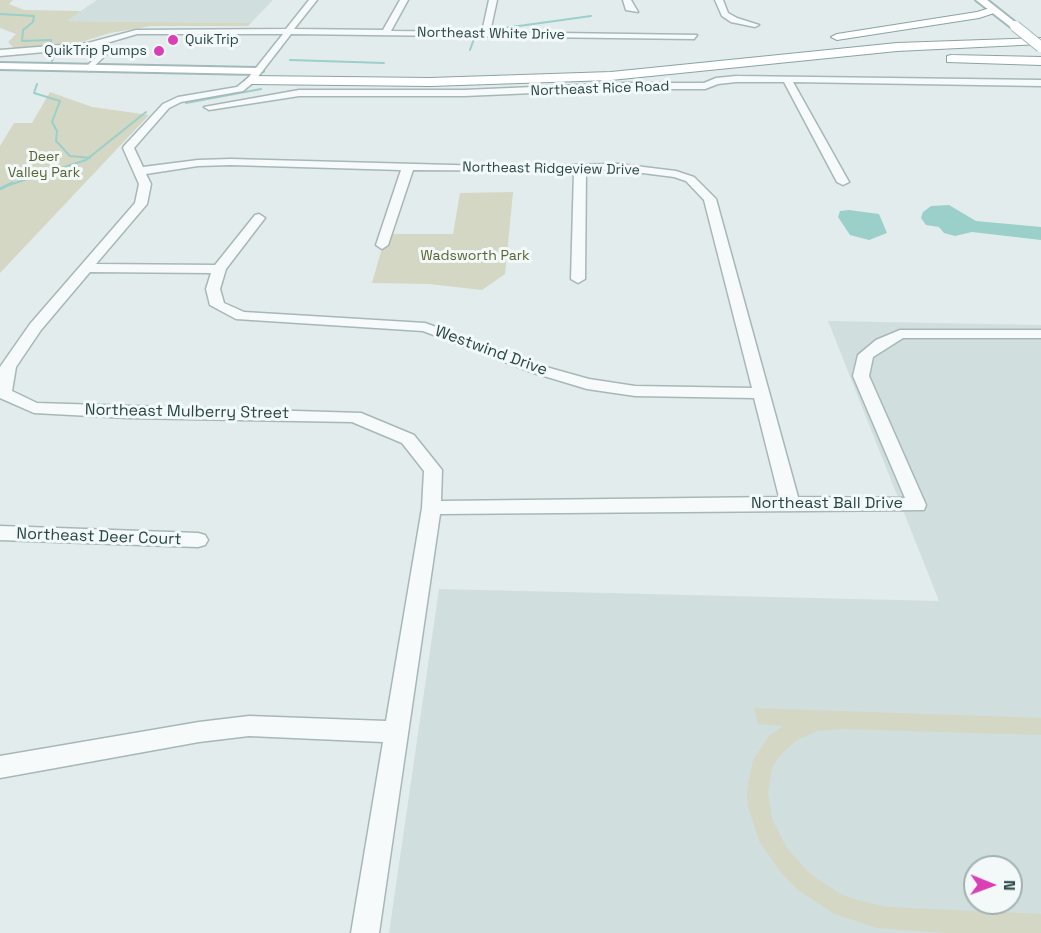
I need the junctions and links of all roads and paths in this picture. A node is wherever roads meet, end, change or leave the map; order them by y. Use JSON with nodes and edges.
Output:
{"nodes":[{"id":1,"x":313,"y":0,"type":"edge"},
{"id":2,"x":404,"y":0,"type":"edge"},
{"id":3,"x":493,"y":0,"type":"edge"},
{"id":4,"x":627,"y":0,"type":"edge"},
{"id":5,"x":719,"y":0,"type":"edge"},
{"id":6,"x":987,"y":3,"type":"edge"},
{"id":7,"x":635,"y":10,"type":"dead end"},
{"id":8,"x":969,"y":16,"type":"junction"},
{"id":9,"x":1011,"y":23,"type":"junction"},
{"id":10,"x":755,"y":25,"type":"dead end"},
{"id":11,"x":287,"y":32,"type":"junction"},
{"id":12,"x":386,"y":33,"type":"junction"},
{"id":13,"x":1041,"y":33,"type":"edge"},
{"id":14,"x":486,"y":34,"type":"junction"},
{"id":15,"x":694,"y":37,"type":"dead end"},
{"id":16,"x":822,"y":40,"type":"dead end"},
{"id":17,"x":1041,"y":41,"type":"edge"},
{"id":18,"x":90,"y":45,"type":"junction"},
{"id":19,"x":788,"y":45,"type":"dead end"},
{"id":20,"x":1041,"y":47,"type":"edge"},
{"id":21,"x":0,"y":53,"type":"edge"},
{"id":22,"x":711,"y":57,"type":"junction"},
{"id":23,"x":756,"y":62,"type":"junction"},
{"id":24,"x":1041,"y":62,"type":"edge"},
{"id":25,"x":0,"y":66,"type":"edge"},
{"id":26,"x":89,"y":68,"type":"junction"},
{"id":27,"x":0,"y":76,"type":"edge"},
{"id":28,"x":254,"y":76,"type":"junction"},
{"id":29,"x":787,"y":80,"type":"junction"},
{"id":30,"x":1041,"y":83,"type":"edge"},
{"id":31,"x":160,"y":112,"type":"junction"},
{"id":32,"x":408,"y":168,"type":"junction"},
{"id":33,"x":580,"y":169,"type":"junction"},
{"id":34,"x":141,"y":171,"type":"junction"},
{"id":35,"x":843,"y":182,"type":"dead end"},
{"id":36,"x":259,"y":218,"type":"dead end"},
{"id":37,"x":382,"y":245,"type":"dead end"},
{"id":38,"x":84,"y":268,"type":"junction"},
{"id":39,"x":219,"y":269,"type":"junction"},
{"id":40,"x":578,"y":279,"type":"dead end"},
{"id":41,"x":1041,"y":334,"type":"edge"},
{"id":42,"x":760,"y":393,"type":"junction"},
{"id":43,"x":1,"y":394,"type":"edge"},
{"id":44,"x":790,"y":503,"type":"junction"},
{"id":45,"x":431,"y":508,"type":"junction"},
{"id":46,"x":0,"y":533,"type":"edge"},
{"id":47,"x":198,"y":540,"type":"dead end"},
{"id":48,"x":396,"y":732,"type":"junction"},
{"id":49,"x":0,"y":767,"type":"edge"},
{"id":50,"x":365,"y":933,"type":"edge"}],
"edges":[{"from":1,"to":11,"type":"street"},
{"from":2,"to":12,"type":"street"},
{"from":3,"to":14,"type":"street"},
{"from":4,"to":7,"type":"street"},
{"from":5,"to":10,"type":"street"},
{"from":6,"to":8,"type":"highway"},
{"from":6,"to":9,"type":"main road"},
{"from":8,"to":9,"type":"highway"},
{"from":8,"to":16,"type":"highway"},
{"from":9,"to":20,"type":"main road","bridge":true},
{"from":11,"to":12,"type":"street","name":"Northeast White Drive"},
{"from":11,"to":18,"type":"street","name":"Northeast White Drive"},
{"from":11,"to":28,"type":"street"},
{"from":12,"to":14,"type":"street","name":"Northeast White Drive"},
{"from":13,"to":22,"type":"highway"},
{"from":14,"to":15,"type":"street","name":"Northeast White Drive"},
{"from":17,"to":23,"type":"highway"},
{"from":18,"to":21,"type":"street","name":"Northeast White Drive"},
{"from":18,"to":26,"type":"street"},
{"from":19,"to":22,"type":"highway"},
{"from":22,"to":28,"type":"highway"},
{"from":23,"to":24,"type":"highway"},
{"from":23,"to":28,"type":"highway"},
{"from":25,"to":26,"type":"main road"},
{"from":26,"to":28,"type":"main road"},
{"from":27,"to":28,"type":"main road"},
{"from":28,"to":31,"type":"street","name":"Northeast Mulberry Street"},
{"from":29,"to":30,"type":"street","name":"Northeast Rice Road"},
{"from":29,"to":31,"type":"street","name":"Northeast Rice Road"},
{"from":29,"to":35,"type":"street"},
{"from":31,"to":34,"type":"street","name":"Northeast Mulberry Street"},
{"from":32,"to":33,"type":"street","name":"Northeast Ridgeview Drive"},
{"from":32,"to":34,"type":"street","name":"Northeast Ridgeview Drive"},
{"from":32,"to":37,"type":"street"},
{"from":33,"to":40,"type":"street"},
{"from":33,"to":42,"type":"street","name":"Northeast Ridgeview Drive"},
{"from":34,"to":38,"type":"street","name":"Northeast Mulberry Street"},
{"from":36,"to":39,"type":"street"},
{"from":38,"to":39,"type":"street"},
{"from":38,"to":43,"type":"street","name":"Northeast Mulberry Street"},
{"from":39,"to":42,"type":"street","name":"Westwind Drive"},
{"from":41,"to":44,"type":"street","name":"Northeast Ball Drive"},
{"from":42,"to":44,"type":"street","name":"Northeast Ridgeview Drive"},
{"from":43,"to":45,"type":"street","name":"Northeast Mulberry Street"},
{"from":44,"to":45,"type":"street","name":"Northeast Ball Drive"},
{"from":45,"to":48,"type":"street","name":"Northeast Mulberry Street"},
{"from":46,"to":47,"type":"street","name":"Northeast Deer Court"},
{"from":48,"to":49,"type":"street"},
{"from":48,"to":50,"type":"street","name":"Northeast Mulberry Street"}]}
